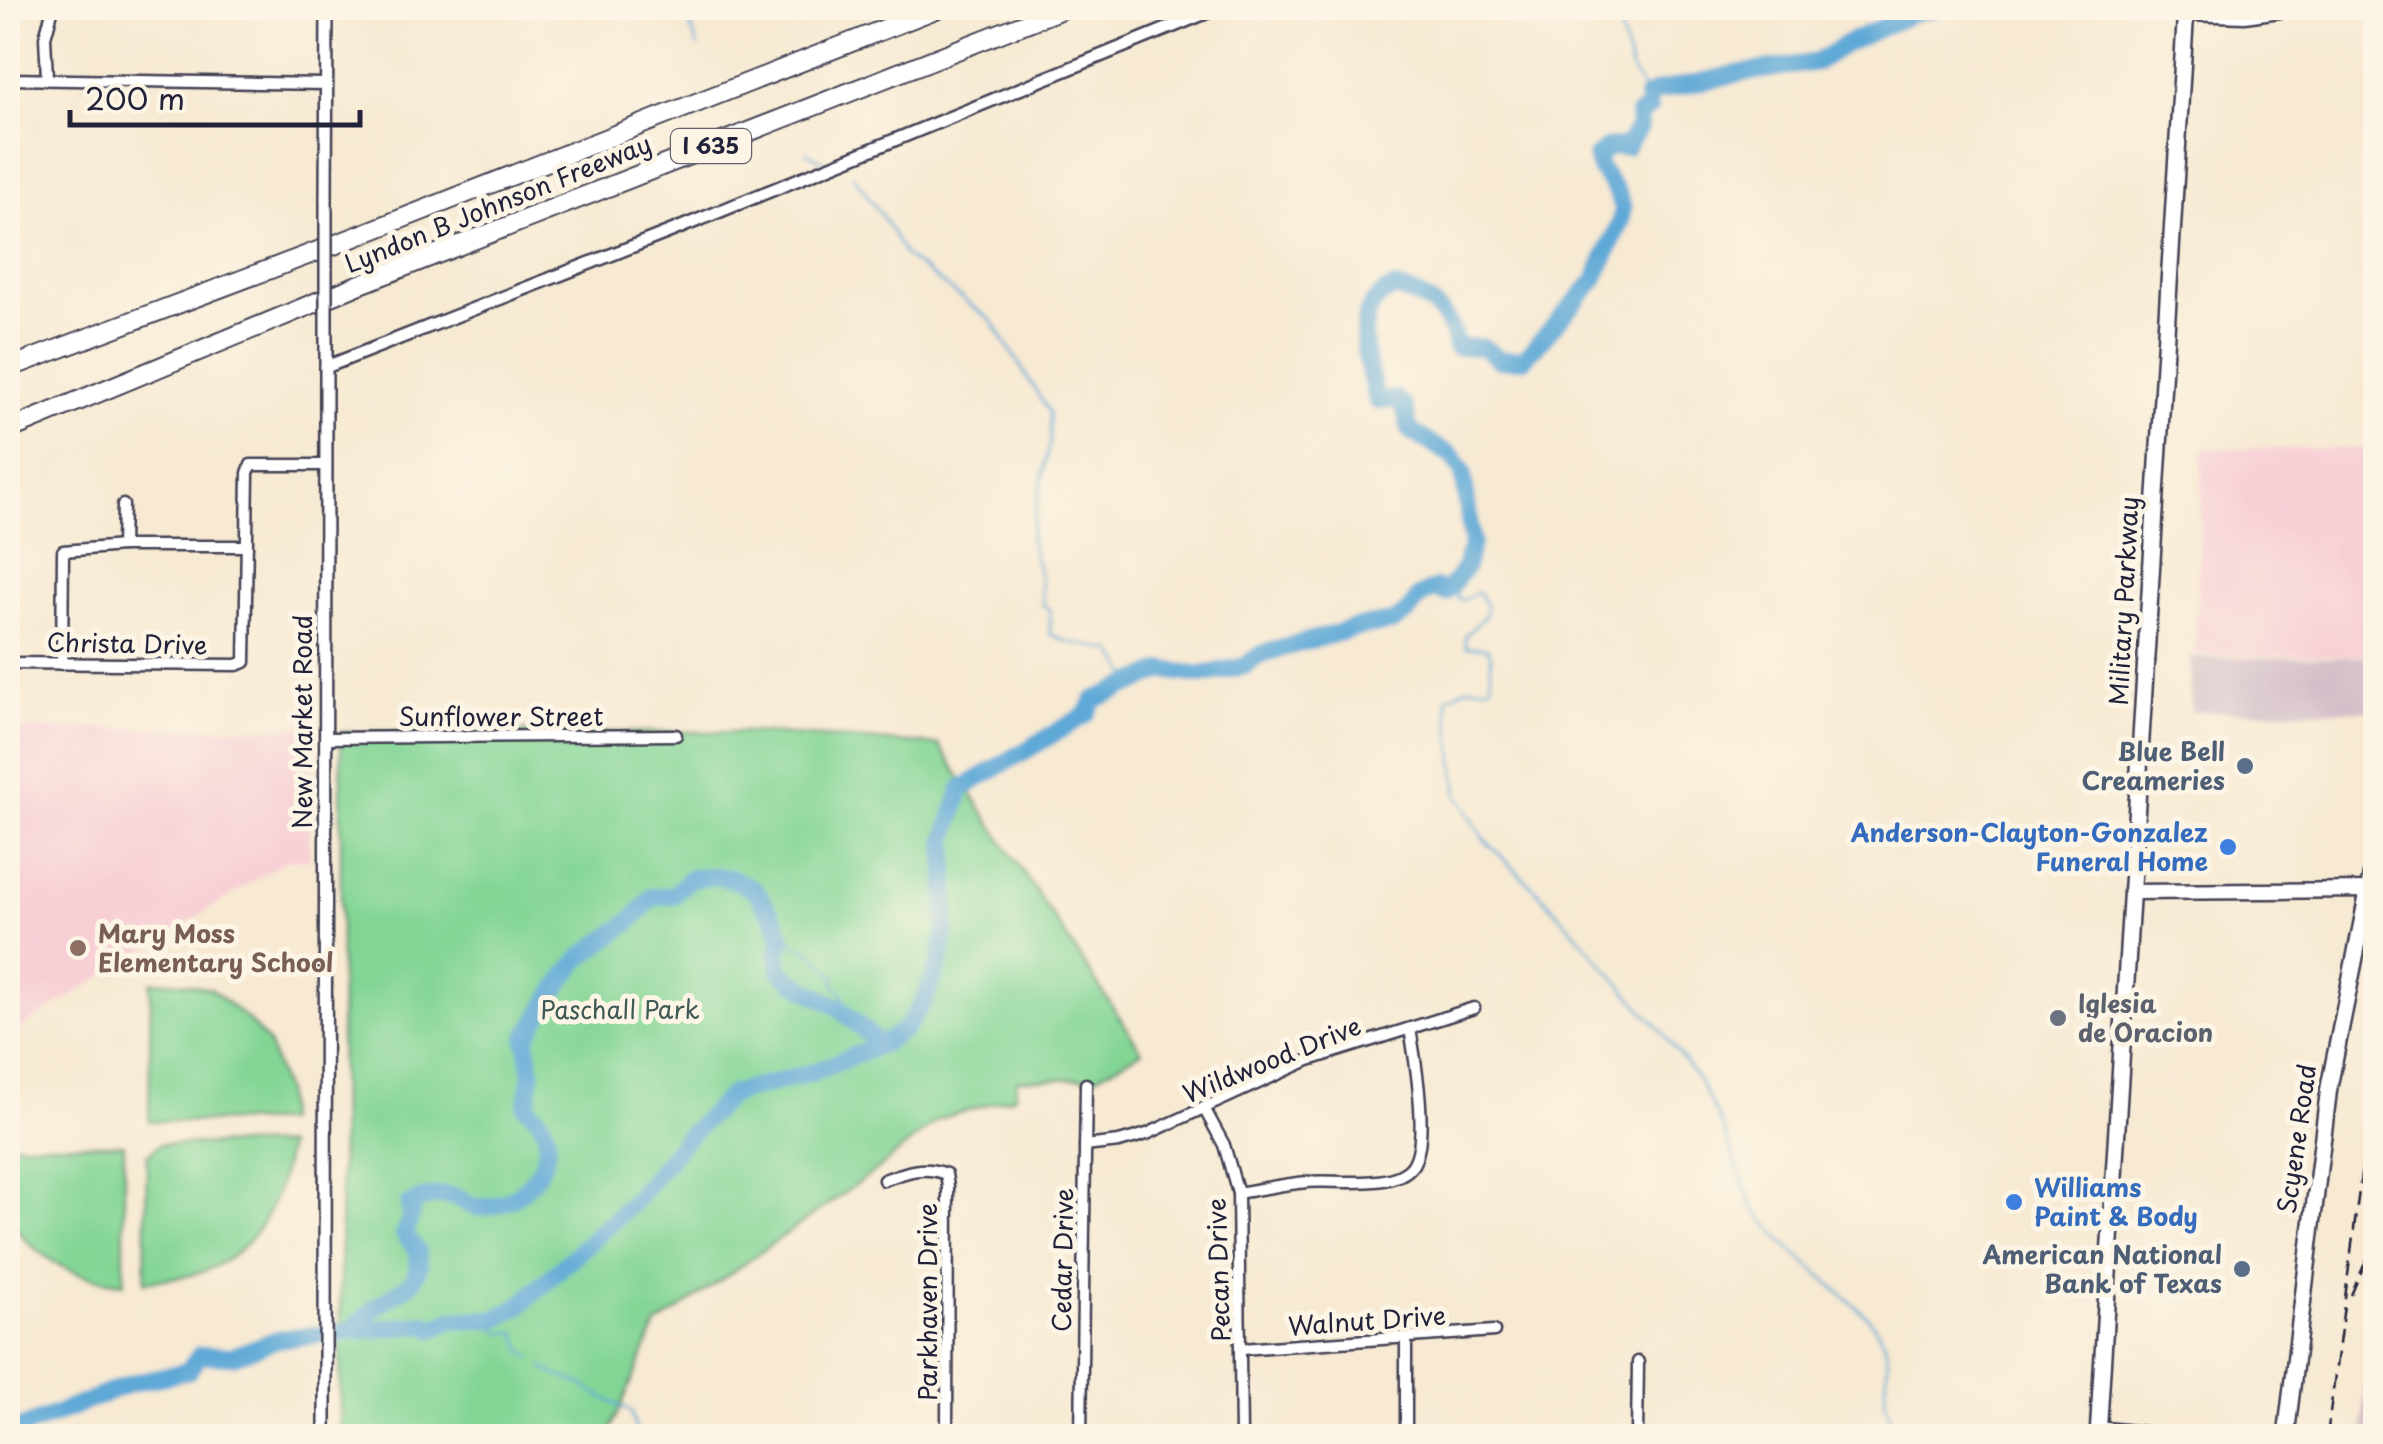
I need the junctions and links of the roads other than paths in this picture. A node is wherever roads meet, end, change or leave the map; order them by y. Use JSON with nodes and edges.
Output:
{"nodes":[{"id":1,"x":53,"y":8,"type":"edge"},
{"id":2,"x":327,"y":8,"type":"edge"},
{"id":3,"x":938,"y":8,"type":"edge"},
{"id":4,"x":1064,"y":8,"type":"edge"},
{"id":5,"x":1218,"y":8,"type":"edge"},
{"id":6,"x":2308,"y":8,"type":"edge"},
{"id":7,"x":2186,"y":11,"type":"edge"},
{"id":8,"x":8,"y":78,"type":"edge"},
{"id":9,"x":46,"y":78,"type":"junction"},
{"id":10,"x":327,"y":84,"type":"junction"},
{"id":11,"x":326,"y":367,"type":"junction"},
{"id":12,"x":8,"y":368,"type":"edge"},
{"id":13,"x":8,"y":430,"type":"edge"},
{"id":14,"x":326,"y":465,"type":"junction"},
{"id":15,"x":122,"y":504,"type":"dead end"},
{"id":16,"x":122,"y":546,"type":"junction"},
{"id":17,"x":247,"y":546,"type":"junction"},
{"id":18,"x":8,"y":663,"type":"edge"},
{"id":19,"x":62,"y":664,"type":"junction"},
{"id":20,"x":676,"y":736,"type":"dead end"},
{"id":21,"x":326,"y":738,"type":"junction"},
{"id":22,"x":2376,"y":852,"type":"edge"},
{"id":23,"x":2370,"y":890,"type":"edge"},
{"id":24,"x":2132,"y":892,"type":"junction"},
{"id":25,"x":1474,"y":1008,"type":"dead end"},
{"id":26,"x":1410,"y":1028,"type":"junction"},
{"id":27,"x":1086,"y":1084,"type":"dead end"},
{"id":28,"x":1204,"y":1108,"type":"junction"},
{"id":29,"x":1085,"y":1146,"type":"junction"},
{"id":30,"x":884,"y":1180,"type":"dead end"},
{"id":31,"x":1238,"y":1193,"type":"junction"},
{"id":32,"x":1494,"y":1331,"type":"dead end"},
{"id":33,"x":1406,"y":1338,"type":"junction"},
{"id":34,"x":1242,"y":1349,"type":"junction"},
{"id":35,"x":1638,"y":1362,"type":"dead end"},
{"id":36,"x":2098,"y":1432,"type":"edge"},
{"id":37,"x":325,"y":1436,"type":"edge"},
{"id":38,"x":946,"y":1436,"type":"edge"},
{"id":39,"x":1081,"y":1436,"type":"edge"},
{"id":40,"x":1241,"y":1436,"type":"edge"},
{"id":41,"x":1406,"y":1436,"type":"edge"},
{"id":42,"x":1637,"y":1436,"type":"edge"},
{"id":43,"x":2177,"y":1436,"type":"edge"},
{"id":44,"x":2286,"y":1436,"type":"edge"}],
"edges":[{"from":1,"to":9,"type":"street"},
{"from":2,"to":10,"type":"street","name":"New Market Road"},
{"from":3,"to":12,"type":"highway","name":"Lyndon B Johnson Freeway","number":"I 635"},
{"from":4,"to":13,"type":"highway","name":"Lyndon B Johnson Freeway","number":"I 635"},
{"from":5,"to":11,"type":"street"},
{"from":6,"to":7,"type":"street"},
{"from":7,"to":24,"type":"main road","name":"Military Parkway"},
{"from":8,"to":9,"type":"street"},
{"from":9,"to":10,"type":"street"},
{"from":10,"to":11,"type":"street","name":"New Market Road","bridge":true},
{"from":11,"to":14,"type":"street","name":"New Market Road"},
{"from":14,"to":17,"type":"street"},
{"from":14,"to":21,"type":"street","name":"New Market Road"},
{"from":15,"to":16,"type":"street"},
{"from":16,"to":17,"type":"street"},
{"from":16,"to":19,"type":"street"},
{"from":17,"to":19,"type":"street","name":"Christa Drive"},
{"from":18,"to":19,"type":"street","name":"Christa Drive"},
{"from":20,"to":21,"type":"street","name":"Sunflower Street"},
{"from":21,"to":37,"type":"street","name":"New Market Road"},
{"from":22,"to":23,"type":"main road","name":"Scyene Road"},
{"from":23,"to":24,"type":"main road"},
{"from":23,"to":44,"type":"main road","name":"Scyene Road"},
{"from":24,"to":36,"type":"main road","name":"Military Parkway"},
{"from":25,"to":26,"type":"street","name":"Wildwood Drive"},
{"from":26,"to":28,"type":"street","name":"Wildwood Drive"},
{"from":26,"to":31,"type":"street"},
{"from":27,"to":29,"type":"street","name":"Cedar Drive"},
{"from":28,"to":29,"type":"street","name":"Wildwood Drive"},
{"from":28,"to":31,"type":"street","name":"Pecan Drive"},
{"from":29,"to":39,"type":"street","name":"Cedar Drive"},
{"from":30,"to":38,"type":"street","name":"Parkhaven Drive"},
{"from":31,"to":34,"type":"street","name":"Pecan Drive"},
{"from":32,"to":33,"type":"street","name":"Walnut Drive"},
{"from":33,"to":34,"type":"street","name":"Walnut Drive"},
{"from":33,"to":41,"type":"street"},
{"from":34,"to":40,"type":"street","name":"Pecan Drive"},
{"from":35,"to":42,"type":"street"},
{"from":36,"to":43,"type":"street"}]}
